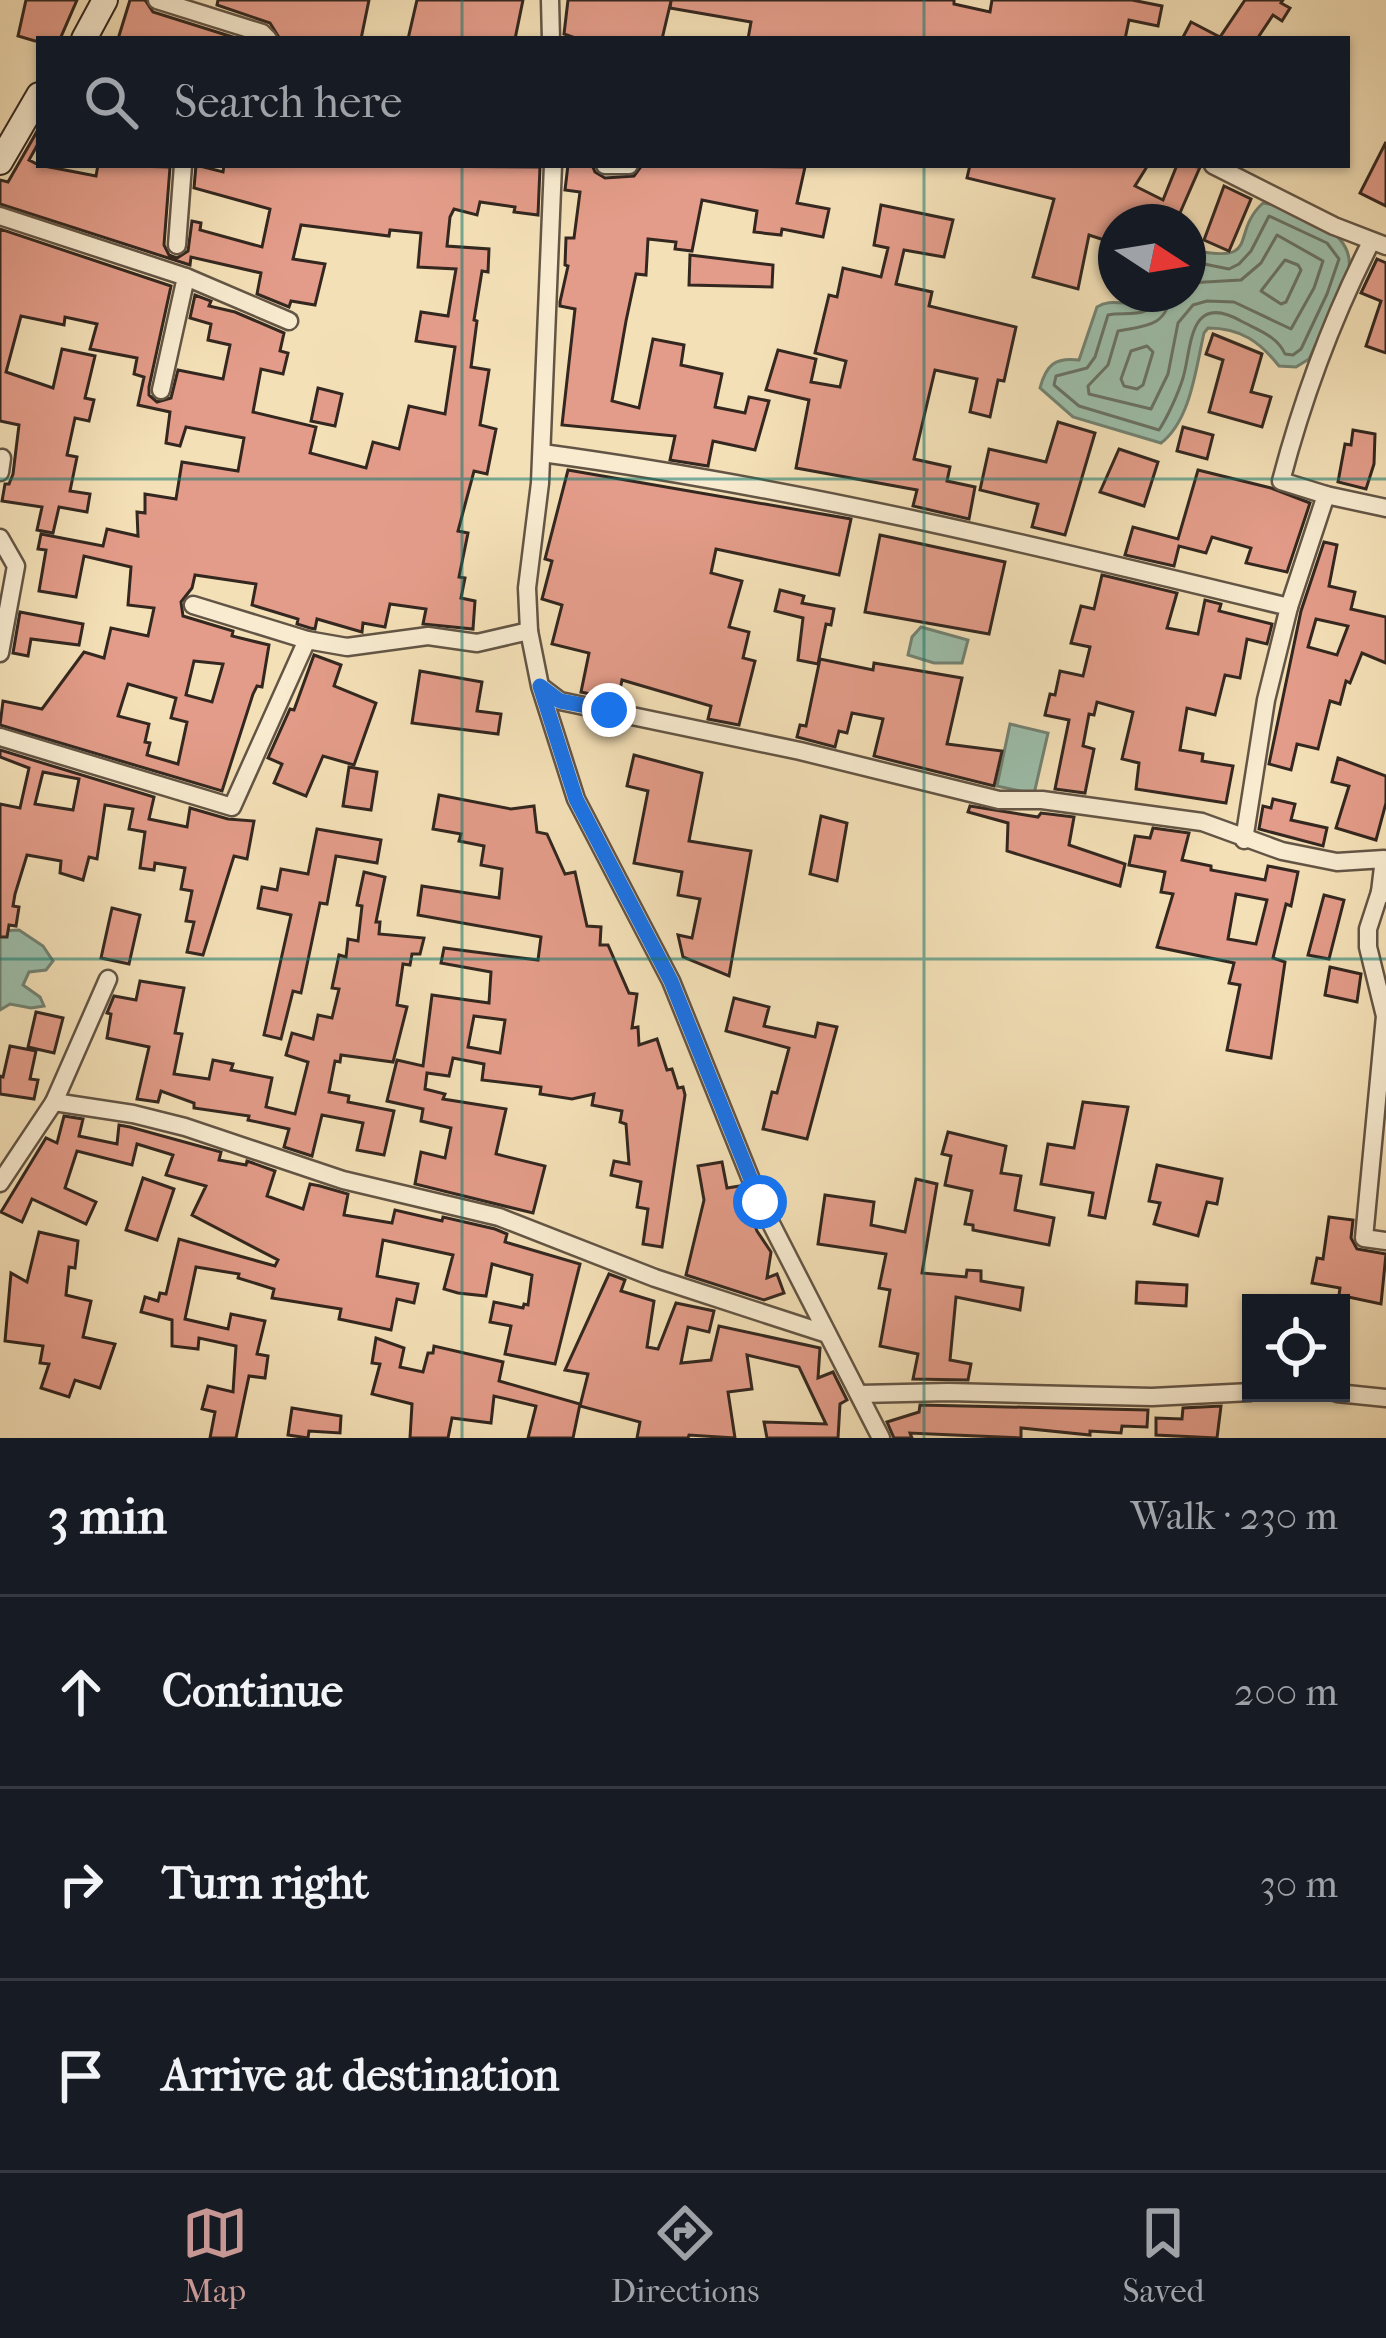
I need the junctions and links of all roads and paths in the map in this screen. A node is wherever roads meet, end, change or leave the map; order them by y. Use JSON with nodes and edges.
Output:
{"nodes":[{"id":1,"x":106,"y":0,"type":"edge"},
{"id":2,"x":157,"y":0,"type":"edge"},
{"id":3,"x":550,"y":0,"type":"edge"},
{"id":4,"x":85,"y":36,"type":"edge"},
{"id":5,"x":265,"y":36,"type":"edge"},
{"id":6,"x":551,"y":36,"type":"edge"},
{"id":7,"x":36,"y":100,"type":"edge"},
{"id":8,"x":0,"y":162,"type":"edge"},
{"id":9,"x":183,"y":168,"type":"edge"},
{"id":10,"x":554,"y":168,"type":"edge"},
{"id":11,"x":1219,"y":168,"type":"edge"},
{"id":12,"x":0,"y":217,"type":"edge"},
{"id":13,"x":1379,"y":244,"type":"edge"},
{"id":14,"x":176,"y":245,"type":"dead end"},
{"id":15,"x":186,"y":277,"type":"junction"},
{"id":16,"x":289,"y":321,"type":"dead end"},
{"id":17,"x":161,"y":390,"type":"dead end"},
{"id":18,"x":542,"y":453,"type":"junction"},
{"id":19,"x":1325,"y":495,"type":"junction"},
{"id":20,"x":1386,"y":508,"type":"edge"},
{"id":21,"x":0,"y":538,"type":"edge"},
{"id":22,"x":193,"y":605,"type":"dead end"},
{"id":23,"x":1289,"y":607,"type":"junction"},
{"id":24,"x":529,"y":632,"type":"junction"},
{"id":25,"x":307,"y":640,"type":"junction"},
{"id":26,"x":0,"y":653,"type":"edge"},
{"id":27,"x":540,"y":686,"type":"junction"},
{"id":28,"x":0,"y":737,"type":"edge"},
{"id":29,"x":1244,"y":840,"type":"junction"},
{"id":30,"x":1385,"y":850,"type":"edge"},
{"id":31,"x":1383,"y":893,"type":"edge"},
{"id":32,"x":107,"y":979,"type":"dead end"},
{"id":33,"x":54,"y":1102,"type":"junction"},
{"id":34,"x":0,"y":1184,"type":"edge"},
{"id":35,"x":1386,"y":1241,"type":"edge"},
{"id":36,"x":827,"y":1334,"type":"junction"},
{"id":37,"x":1242,"y":1392,"type":"edge"},
{"id":38,"x":860,"y":1394,"type":"junction"},
{"id":39,"x":1350,"y":1394,"type":"edge"},
{"id":40,"x":1386,"y":1398,"type":"edge"},
{"id":41,"x":881,"y":1438,"type":"edge"}],
"edges":[{"from":1,"to":4,"type":"street"},
{"from":2,"to":5,"type":"street"},
{"from":3,"to":6,"type":"street"},
{"from":7,"to":8,"type":"street"},
{"from":9,"to":14,"type":"street"},
{"from":10,"to":18,"type":"street"},
{"from":11,"to":13,"type":"street"},
{"from":12,"to":15,"type":"street"},
{"from":13,"to":19,"type":"street"},
{"from":15,"to":16,"type":"street"},
{"from":15,"to":17,"type":"street"},
{"from":18,"to":23,"type":"street"},
{"from":18,"to":24,"type":"street"},
{"from":19,"to":20,"type":"street"},
{"from":19,"to":23,"type":"street"},
{"from":21,"to":26,"type":"street"},
{"from":22,"to":25,"type":"street"},
{"from":23,"to":29,"type":"street"},
{"from":24,"to":25,"type":"street"},
{"from":24,"to":27,"type":"street"},
{"from":25,"to":28,"type":"street"},
{"from":27,"to":29,"type":"street"},
{"from":27,"to":36,"type":"street"},
{"from":29,"to":30,"type":"street"},
{"from":30,"to":31,"type":"street"},
{"from":31,"to":35,"type":"street"},
{"from":32,"to":33,"type":"street"},
{"from":33,"to":34,"type":"street"},
{"from":33,"to":36,"type":"street"},
{"from":36,"to":38,"type":"street"},
{"from":37,"to":38,"type":"street"},
{"from":38,"to":41,"type":"street"},
{"from":39,"to":40,"type":"street"}]}
